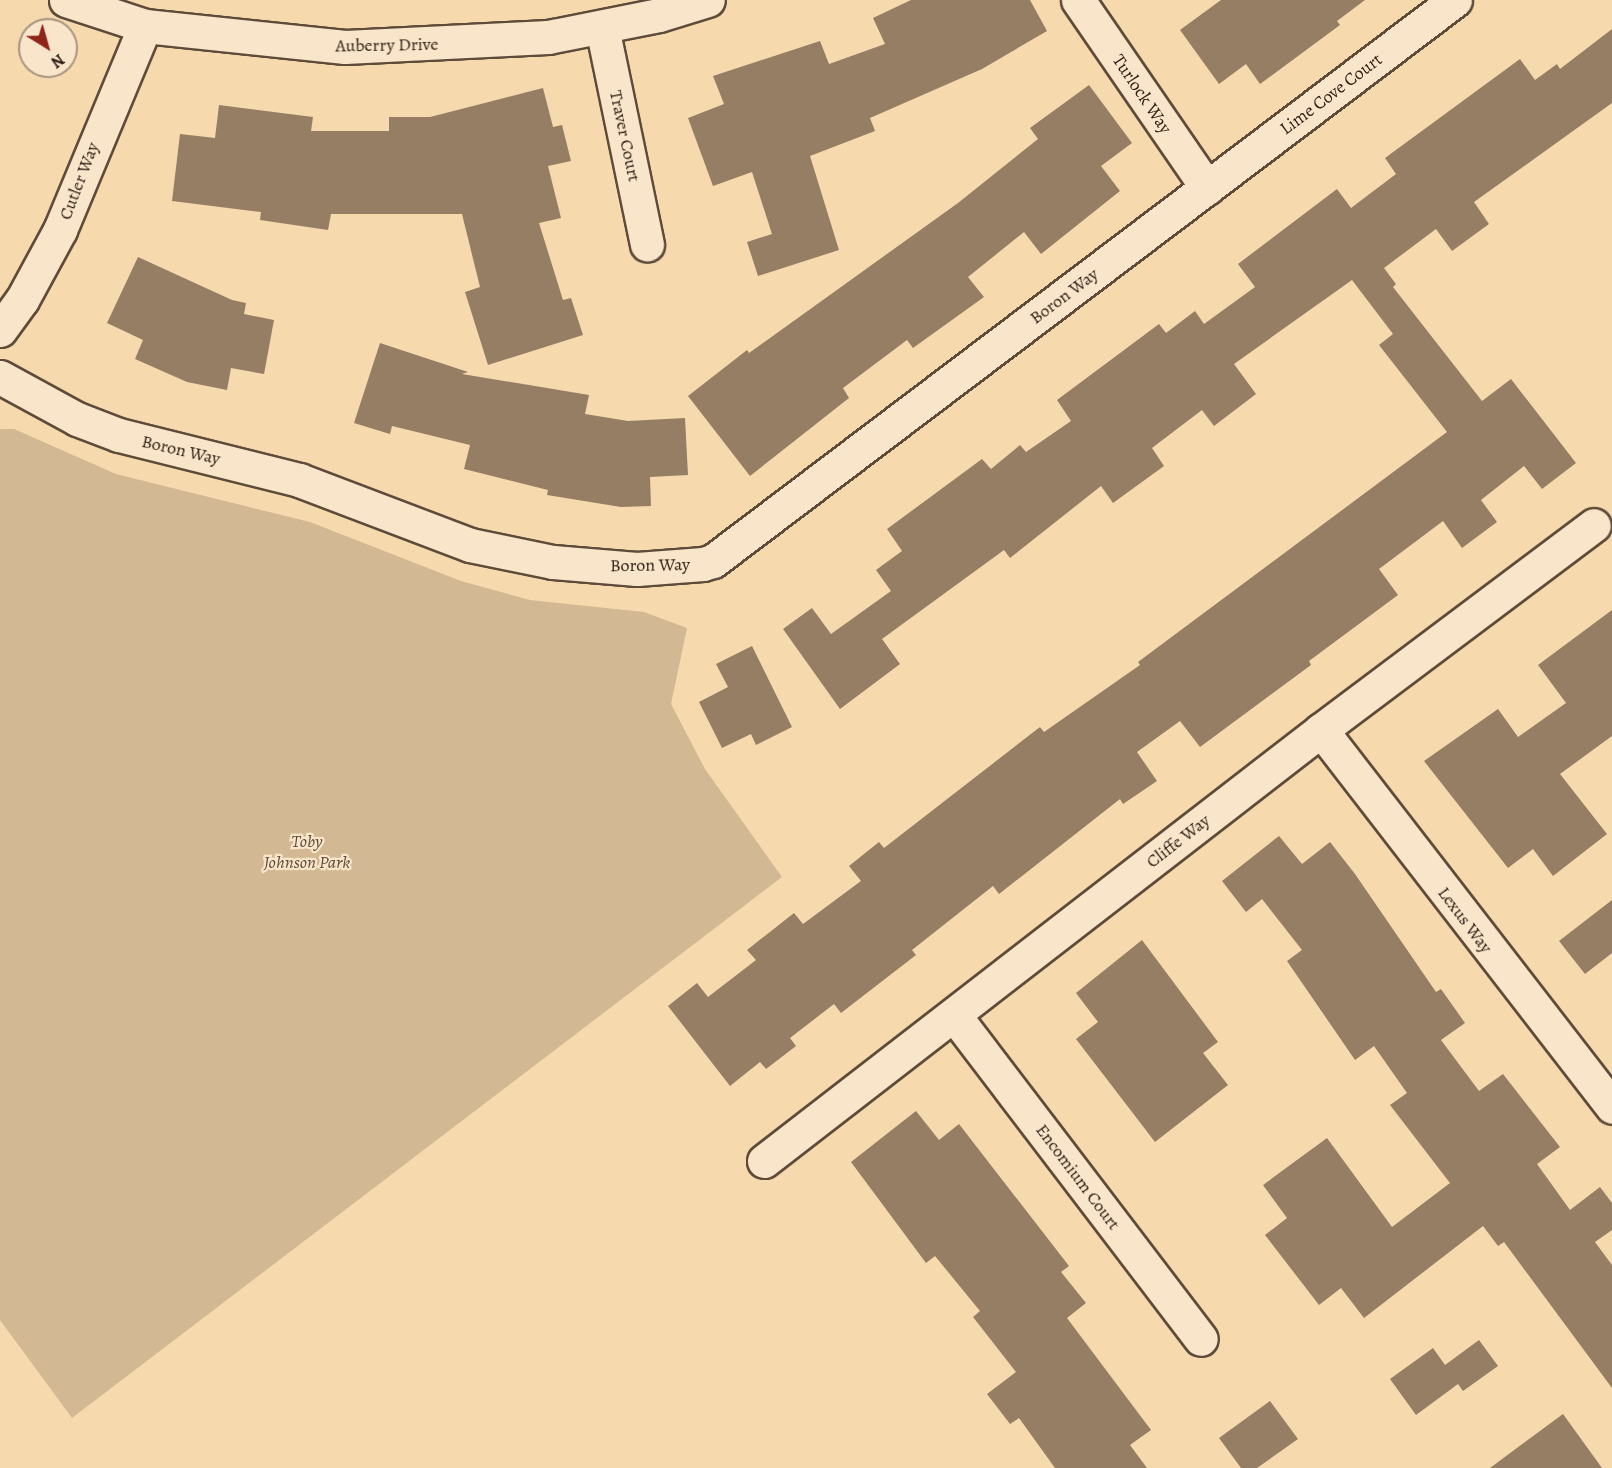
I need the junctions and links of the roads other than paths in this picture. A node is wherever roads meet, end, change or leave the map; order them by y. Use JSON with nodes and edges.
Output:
{"nodes":[{"id":1,"x":66,"y":0,"type":"edge"},
{"id":2,"x":708,"y":0,"type":"edge"},
{"id":3,"x":1078,"y":0,"type":"edge"},
{"id":4,"x":1455,"y":0,"type":"edge"},
{"id":5,"x":145,"y":26,"type":"junction"},
{"id":6,"x":602,"y":27,"type":"junction"},
{"id":7,"x":1207,"y":188,"type":"junction"},
{"id":8,"x":647,"y":244,"type":"dead end"},
{"id":9,"x":0,"y":330,"type":"edge"},
{"id":10,"x":0,"y":377,"type":"edge"},
{"id":11,"x":1594,"y":525,"type":"dead end"},
{"id":12,"x":1321,"y":730,"type":"junction"},
{"id":13,"x":954,"y":1015,"type":"junction"},
{"id":14,"x":1608,"y":1094,"type":"edge"},
{"id":15,"x":764,"y":1161,"type":"dead end"},
{"id":16,"x":1201,"y":1339,"type":"dead end"}],
"edges":[{"from":1,"to":5,"type":"street","name":"Auberry Drive"},
{"from":2,"to":6,"type":"street","name":"Auberry Drive"},
{"from":3,"to":7,"type":"street","name":"Turlock Way"},
{"from":4,"to":7,"type":"street","name":"Lime Cove Court"},
{"from":5,"to":6,"type":"street","name":"Auberry Drive"},
{"from":5,"to":9,"type":"street","name":"Cutler Way"},
{"from":6,"to":8,"type":"street","name":"Traver Court"},
{"from":7,"to":10,"type":"street","name":"Boron Way"},
{"from":11,"to":12,"type":"street","name":"Cliffe Way"},
{"from":12,"to":13,"type":"street","name":"Cliffe Way"},
{"from":12,"to":14,"type":"street","name":"Lexus Way"},
{"from":13,"to":15,"type":"street","name":"Cliffe Way"},
{"from":13,"to":16,"type":"street","name":"Encomium Court"}]}
